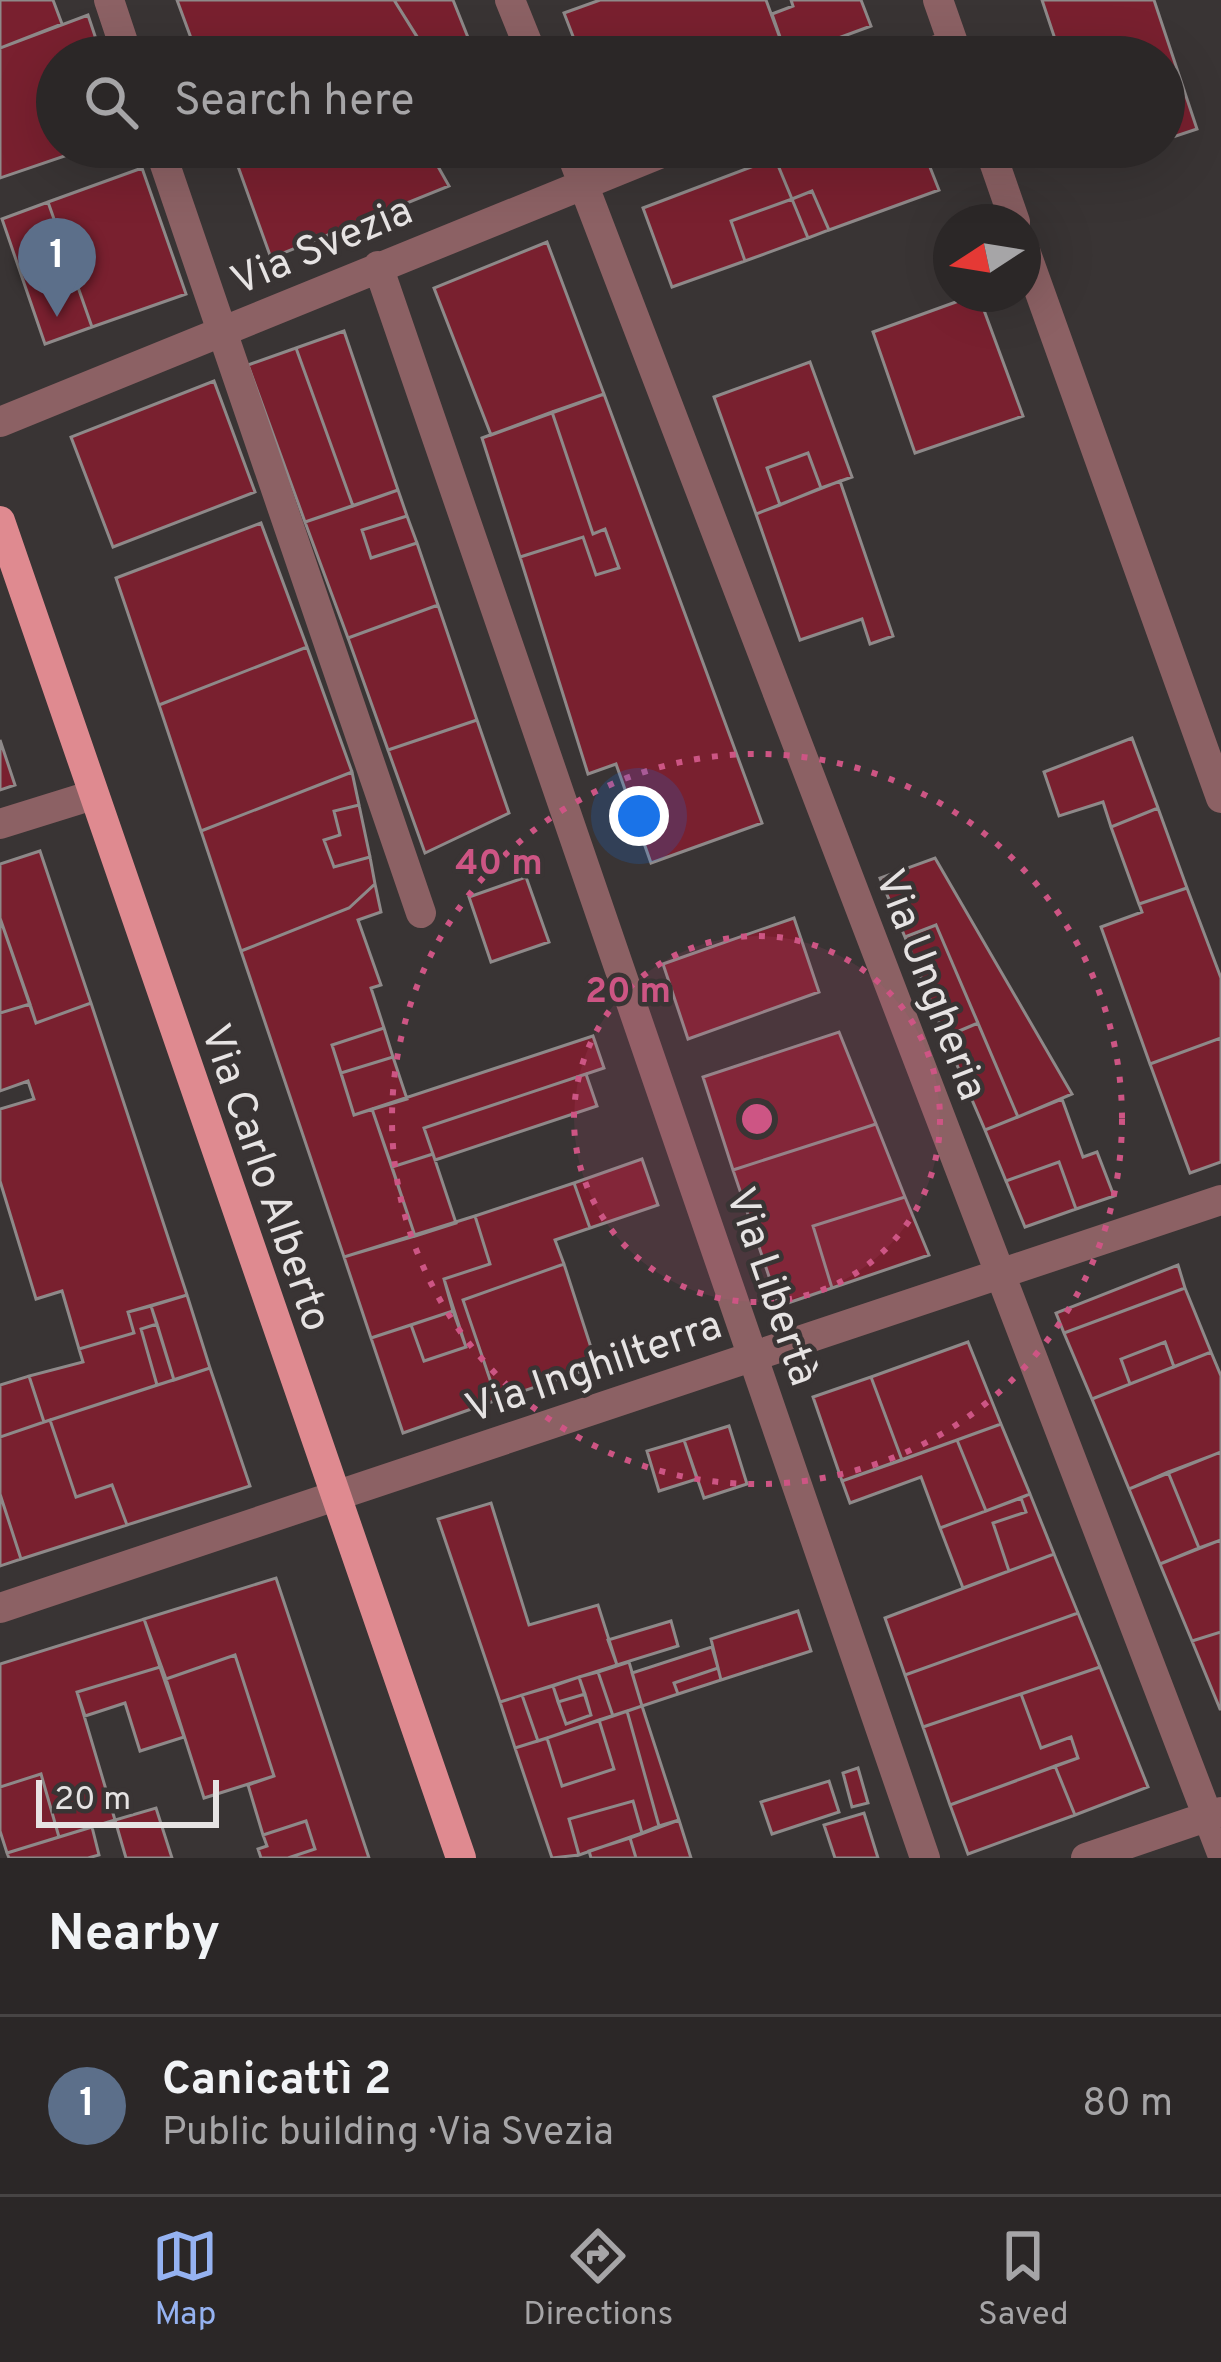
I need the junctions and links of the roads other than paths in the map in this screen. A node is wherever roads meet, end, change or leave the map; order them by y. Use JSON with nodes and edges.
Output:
{"nodes":[{"id":1,"x":109,"y":0,"type":"edge"},
{"id":2,"x":510,"y":0,"type":"edge"},
{"id":3,"x":938,"y":0,"type":"edge"},
{"id":4,"x":121,"y":36,"type":"edge"},
{"id":5,"x":524,"y":36,"type":"edge"},
{"id":6,"x":950,"y":36,"type":"edge"},
{"id":7,"x":166,"y":168,"type":"edge"},
{"id":8,"x":576,"y":168,"type":"edge"},
{"id":9,"x":620,"y":168,"type":"edge"},
{"id":10,"x":996,"y":168,"type":"edge"},
{"id":11,"x":582,"y":182,"type":"junction"},
{"id":12,"x":1009,"y":204,"type":"edge"},
{"id":13,"x":378,"y":266,"type":"junction"},
{"id":14,"x":1041,"y":295,"type":"edge"},
{"id":15,"x":218,"y":333,"type":"junction"},
{"id":16,"x":0,"y":422,"type":"edge"},
{"id":17,"x":0,"y":521,"type":"edge"},
{"id":18,"x":93,"y":795,"type":"junction"},
{"id":19,"x":1221,"y":798,"type":"edge"},
{"id":20,"x":0,"y":824,"type":"edge"},
{"id":21,"x":421,"y":913,"type":"dead end"},
{"id":22,"x":1221,"y":1200,"type":"edge"},
{"id":23,"x":999,"y":1274,"type":"junction"},
{"id":24,"x":753,"y":1355,"type":"junction"},
{"id":25,"x":334,"y":1498,"type":"junction"},
{"id":26,"x":0,"y":1608,"type":"edge"},
{"id":27,"x":1214,"y":1814,"type":"edge"},
{"id":28,"x":1221,"y":1851,"type":"edge"},
{"id":29,"x":461,"y":1858,"type":"edge"},
{"id":30,"x":925,"y":1858,"type":"edge"},
{"id":31,"x":1086,"y":1858,"type":"edge"}],
"edges":[{"from":1,"to":4,"type":"street"},
{"from":2,"to":5,"type":"street"},
{"from":3,"to":6,"type":"street"},
{"from":7,"to":15,"type":"street"},
{"from":8,"to":11,"type":"street","name":"Via Ungheria"},
{"from":9,"to":11,"type":"street","name":"Via Svezia"},
{"from":10,"to":12,"type":"street"},
{"from":11,"to":13,"type":"street","name":"Via Svezia"},
{"from":11,"to":23,"type":"street","name":"Via Ungheria"},
{"from":13,"to":15,"type":"street","name":"Via Svezia"},
{"from":13,"to":24,"type":"street","name":"Via Libertà"},
{"from":14,"to":19,"type":"street"},
{"from":15,"to":16,"type":"street","name":"Via Svezia"},
{"from":15,"to":21,"type":"street"},
{"from":17,"to":18,"type":"main road","name":"Via Carlo Alberto"},
{"from":18,"to":20,"type":"street"},
{"from":18,"to":25,"type":"main road","name":"Via Carlo Alberto"},
{"from":22,"to":23,"type":"street","name":"Via Inghilterra"},
{"from":23,"to":24,"type":"street","name":"Via Inghilterra"},
{"from":23,"to":27,"type":"street","name":"Via Ungheria"},
{"from":24,"to":25,"type":"street","name":"Via Inghilterra"},
{"from":24,"to":30,"type":"street","name":"Via Libertà"},
{"from":25,"to":26,"type":"street","name":"Via Inghilterra"},
{"from":25,"to":29,"type":"main road","name":"Via Carlo Alberto"},
{"from":27,"to":28,"type":"street","name":"Via Ungheria"},
{"from":27,"to":31,"type":"street"}]}
